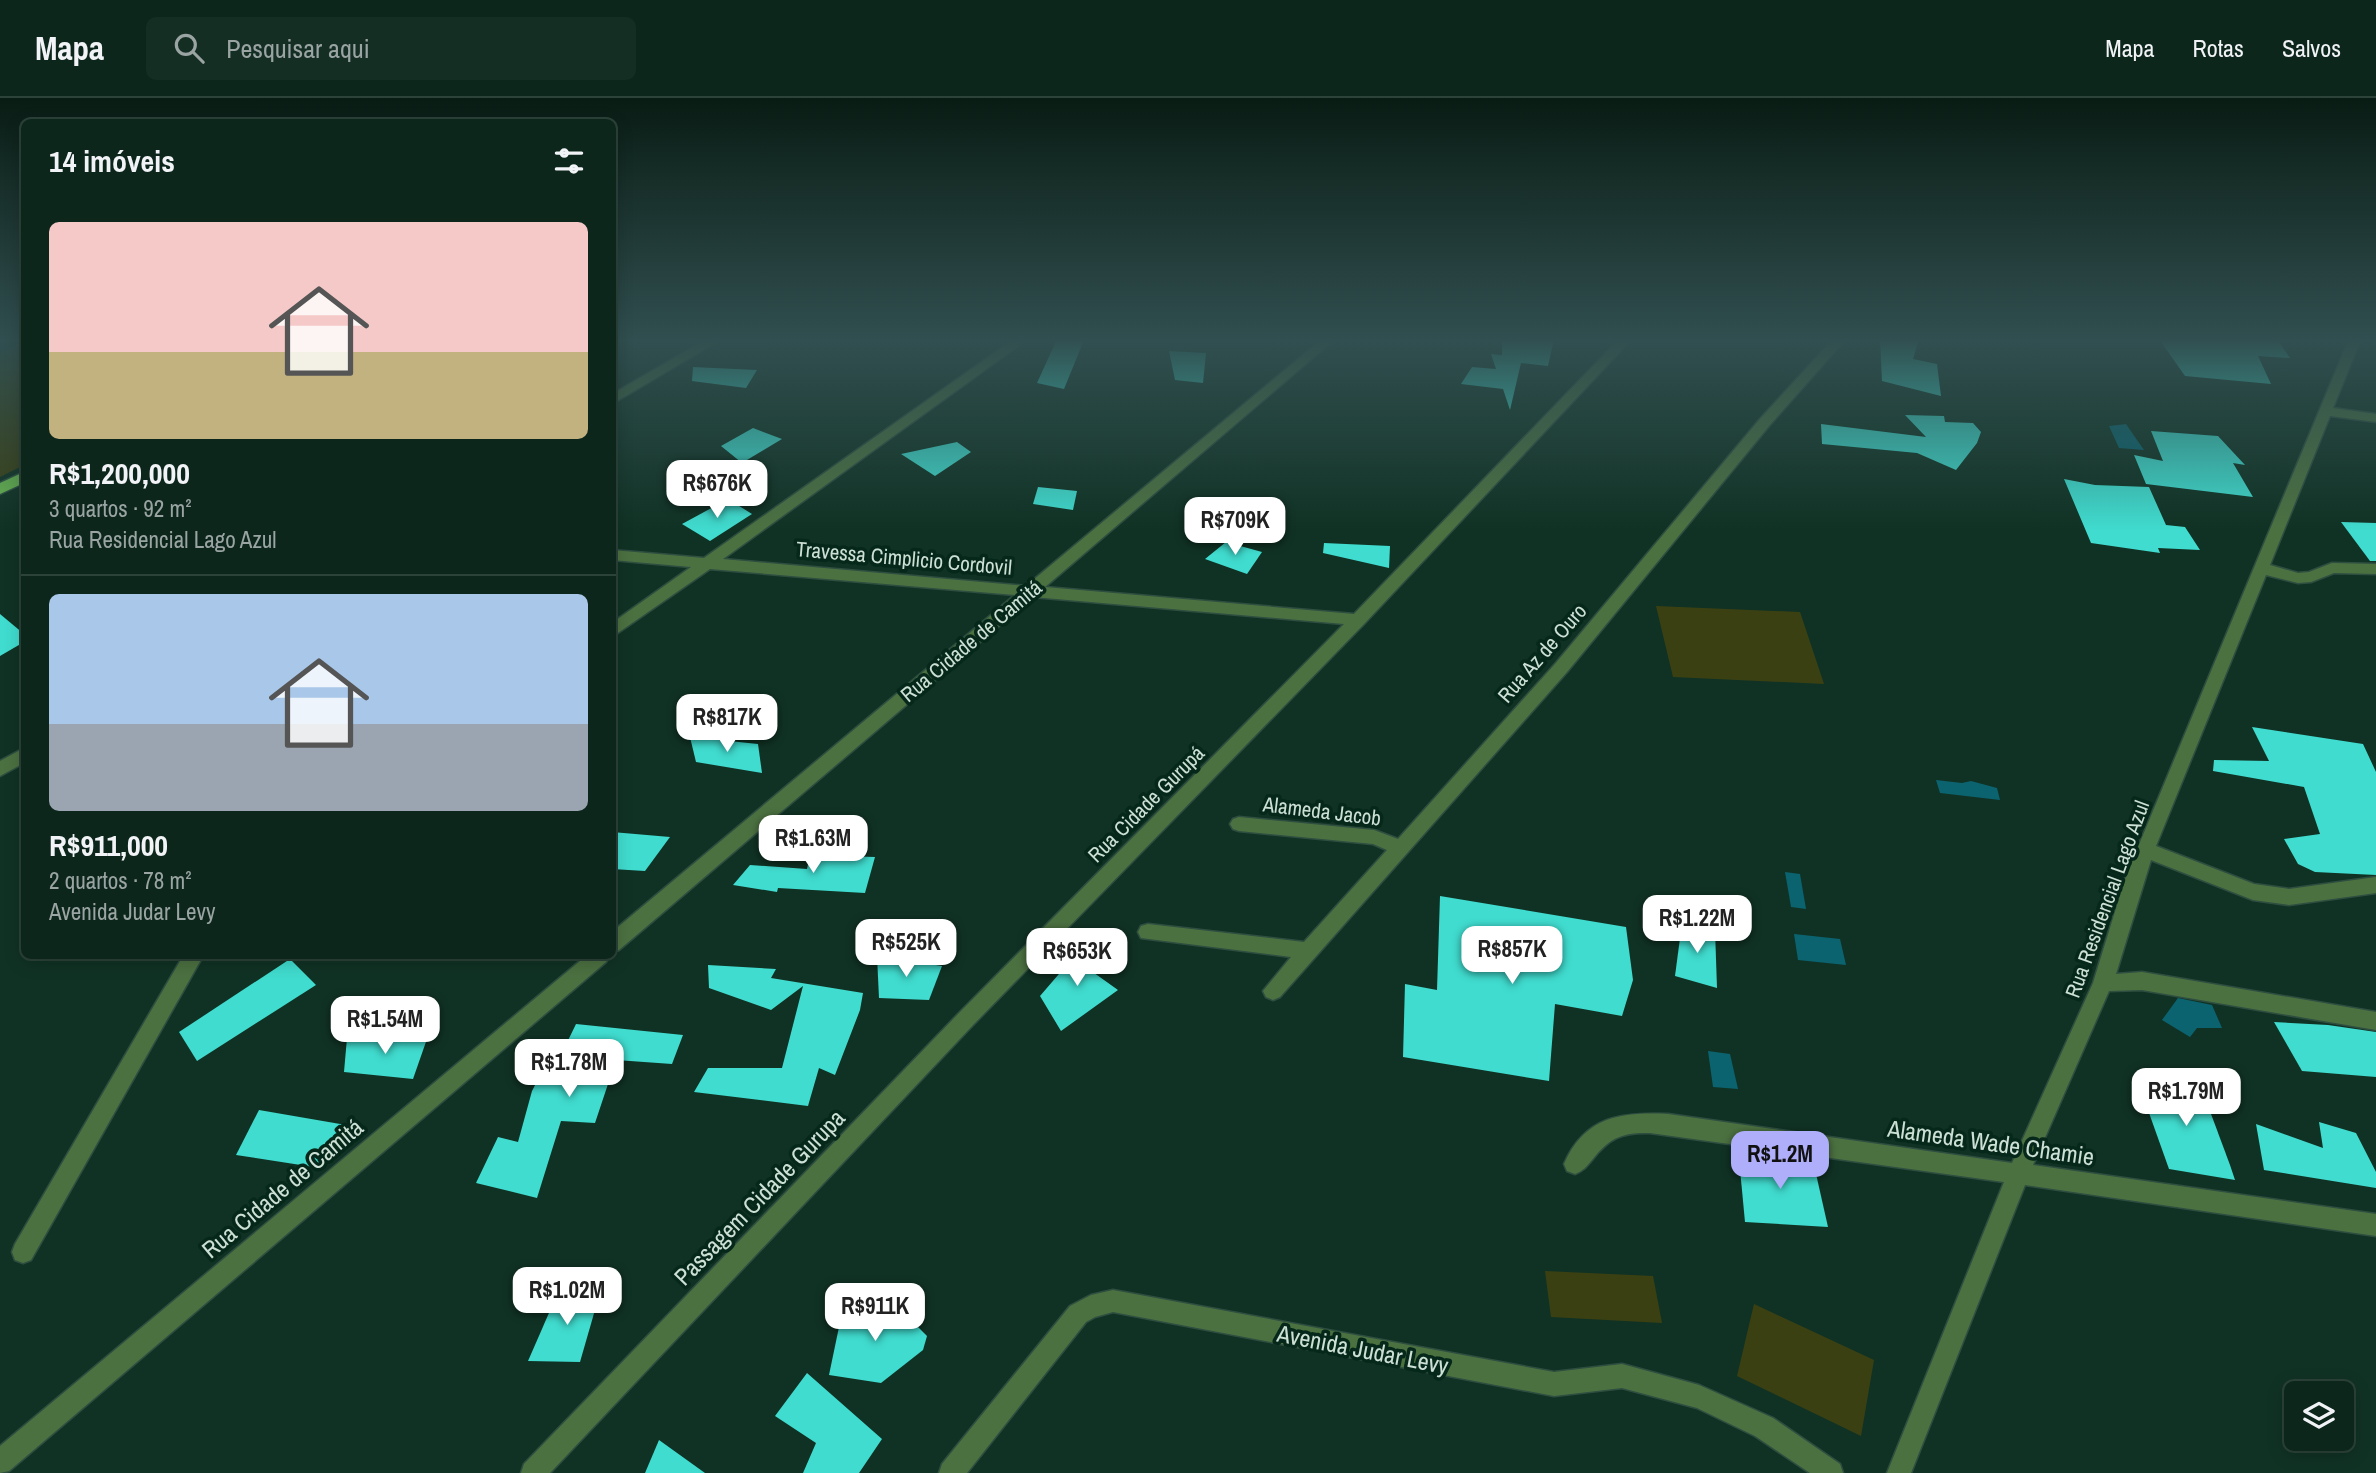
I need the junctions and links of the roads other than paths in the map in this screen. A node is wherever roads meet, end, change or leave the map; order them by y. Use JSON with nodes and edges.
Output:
{"nodes":[{"id":1,"x":931,"y":403,"type":"edge"},
{"id":2,"x":1253,"y":403,"type":"edge"},
{"id":3,"x":1565,"y":403,"type":"edge"},
{"id":4,"x":1782,"y":403,"type":"edge"},
{"id":5,"x":2328,"y":403,"type":"edge"},
{"id":6,"x":2325,"y":411,"type":"junction"},
{"id":7,"x":2376,"y":418,"type":"edge"},
{"id":8,"x":21,"y":478,"type":"edge"},
{"id":9,"x":0,"y":489,"type":"edge"},
{"id":10,"x":616,"y":555,"type":"edge"},
{"id":11,"x":705,"y":562,"type":"junction"},
{"id":12,"x":2261,"y":568,"type":"junction"},
{"id":13,"x":2376,"y":569,"type":"edge"},
{"id":14,"x":1032,"y":589,"type":"junction"},
{"id":15,"x":1358,"y":620,"type":"junction"},
{"id":16,"x":616,"y":628,"type":"edge"},
{"id":17,"x":21,"y":757,"type":"edge"},
{"id":18,"x":0,"y":769,"type":"edge"},
{"id":19,"x":1239,"y":824,"type":"dead end"},
{"id":20,"x":1399,"y":847,"type":"junction"},
{"id":21,"x":2146,"y":850,"type":"junction"},
{"id":22,"x":2376,"y":885,"type":"edge"},
{"id":23,"x":1149,"y":932,"type":"dead end"},
{"id":24,"x":616,"y":941,"type":"edge"},
{"id":25,"x":1306,"y":951,"type":"junction"},
{"id":26,"x":191,"y":959,"type":"edge"},
{"id":27,"x":595,"y":959,"type":"edge"},
{"id":28,"x":2103,"y":983,"type":"junction"},
{"id":29,"x":1273,"y":991,"type":"dead end"},
{"id":30,"x":966,"y":1019,"type":"joint"},
{"id":31,"x":2376,"y":1021,"type":"edge"},
{"id":32,"x":1575,"y":1164,"type":"dead end"},
{"id":33,"x":2019,"y":1172,"type":"junction"},
{"id":34,"x":2376,"y":1225,"type":"edge"},
{"id":35,"x":23,"y":1252,"type":"dead end"},
{"id":36,"x":0,"y":1462,"type":"edge"},
{"id":37,"x":533,"y":1473,"type":"edge"},
{"id":38,"x":951,"y":1473,"type":"edge"},
{"id":39,"x":1831,"y":1473,"type":"edge"},
{"id":40,"x":1899,"y":1473,"type":"edge"}],
"edges":[{"from":1,"to":11,"type":"street"},
{"from":2,"to":14,"type":"street","name":"Rua Cidade de Camitá"},
{"from":3,"to":15,"type":"street","name":"Rua Cidade Gurupá"},
{"from":4,"to":20,"type":"street","name":"Rua Az de Ouro"},
{"from":5,"to":6,"type":"street","name":"Rua Residencial Lago Azul"},
{"from":6,"to":7,"type":"street"},
{"from":6,"to":12,"type":"street","name":"Rua Residencial Lago Azul"},
{"from":8,"to":9,"type":"main road"},
{"from":10,"to":11,"type":"street","name":"Travessa Cimplicio Cordovil"},
{"from":11,"to":14,"type":"street","name":"Travessa Cimplicio Cordovil"},
{"from":11,"to":16,"type":"street"},
{"from":12,"to":13,"type":"street"},
{"from":12,"to":21,"type":"street","name":"Rua Residencial Lago Azul"},
{"from":14,"to":15,"type":"street","name":"Travessa Cimplicio Cordovil"},
{"from":14,"to":24,"type":"street","name":"Rua Cidade de Camitá"},
{"from":15,"to":30,"type":"street","name":"Rua Cidade Gurupá"},
{"from":17,"to":18,"type":"street"},
{"from":19,"to":20,"type":"street","name":"Alameda Jacob"},
{"from":20,"to":25,"type":"street","name":"Rua Az de Ouro"},
{"from":21,"to":22,"type":"street"},
{"from":21,"to":28,"type":"street","name":"Rua Residencial Lago Azul"},
{"from":23,"to":25,"type":"street"},
{"from":25,"to":29,"type":"street","name":"Rua Az de Ouro"},
{"from":26,"to":35,"type":"street"},
{"from":27,"to":36,"type":"street","name":"Rua Cidade de Camitá"},
{"from":28,"to":31,"type":"street"},
{"from":28,"to":33,"type":"street","name":"Rua Residencial Lago Azul"},
{"from":30,"to":37,"type":"street","name":"Passagem Cidade Gurupa"},
{"from":32,"to":33,"type":"street","name":"Alameda Wade Chamie"},
{"from":33,"to":34,"type":"street","name":"Alameda Wade Chamie"},
{"from":33,"to":40,"type":"street","name":"Rua Residencial Lago Azul"},
{"from":38,"to":39,"type":"street","name":"Avenida Judar Levy"}]}
